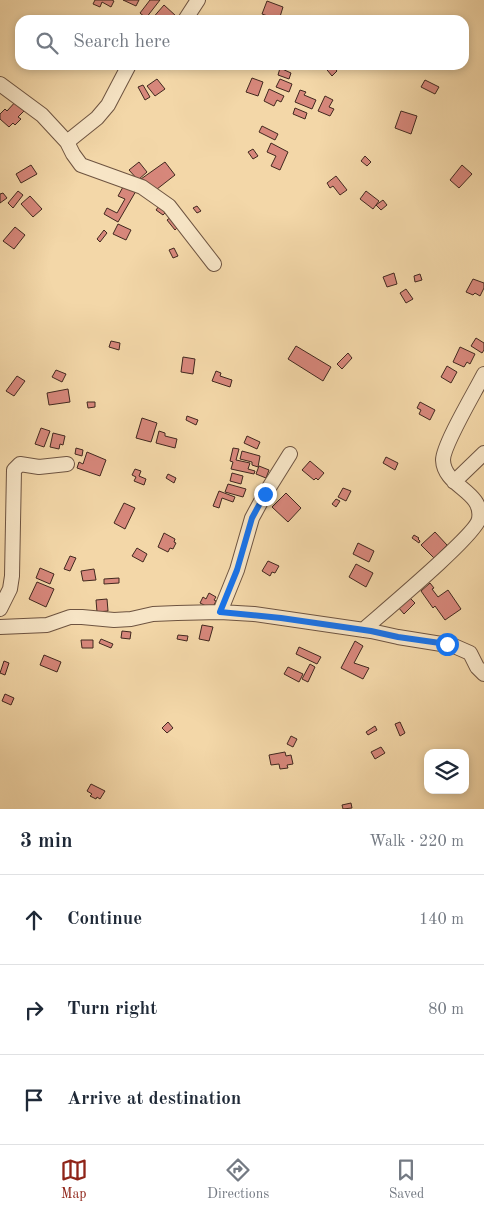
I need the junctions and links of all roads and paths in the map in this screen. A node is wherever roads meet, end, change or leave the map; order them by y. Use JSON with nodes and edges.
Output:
{"nodes":[{"id":1,"x":198,"y":0,"type":"edge"},
{"id":2,"x":188,"y":15,"type":"edge"},
{"id":3,"x":126,"y":70,"type":"edge"},
{"id":4,"x":0,"y":84,"type":"edge"},
{"id":5,"x":67,"y":142,"type":"junction"},
{"id":6,"x":214,"y":264,"type":"dead end"},
{"id":7,"x":484,"y":374,"type":"edge"},
{"id":8,"x":484,"y":453,"type":"edge"},
{"id":9,"x":290,"y":454,"type":"dead end"},
{"id":10,"x":67,"y":464,"type":"dead end"},
{"id":11,"x":454,"y":482,"type":"junction"},
{"id":12,"x":0,"y":609,"type":"edge"},
{"id":13,"x":220,"y":612,"type":"junction"},
{"id":14,"x":0,"y":627,"type":"edge"},
{"id":15,"x":363,"y":630,"type":"junction"},
{"id":16,"x":484,"y":674,"type":"edge"}],
"edges":[{"from":1,"to":2,"type":"street"},
{"from":3,"to":5,"type":"street"},
{"from":4,"to":5,"type":"street"},
{"from":5,"to":6,"type":"street"},
{"from":7,"to":11,"type":"street"},
{"from":8,"to":11,"type":"street"},
{"from":9,"to":13,"type":"street"},
{"from":10,"to":12,"type":"street"},
{"from":11,"to":15,"type":"street"},
{"from":13,"to":14,"type":"street"},
{"from":13,"to":15,"type":"street"},
{"from":15,"to":16,"type":"street"}]}
